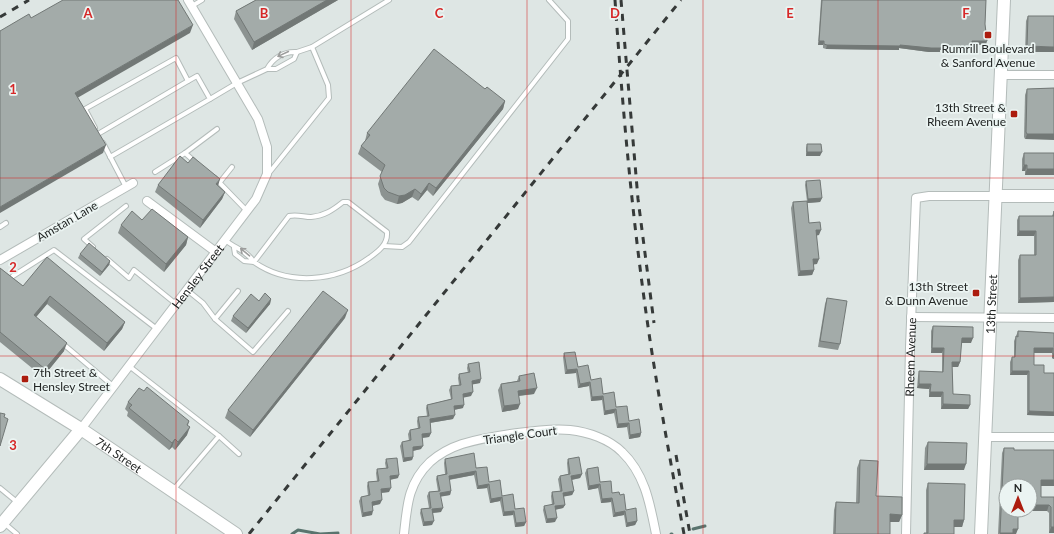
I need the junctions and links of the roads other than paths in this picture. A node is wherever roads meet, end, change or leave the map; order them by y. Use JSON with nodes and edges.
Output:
{"nodes":[{"id":1,"x":202,"y":0,"type":"edge"},
{"id":2,"x":389,"y":0,"type":"edge"},
{"id":3,"x":549,"y":0,"type":"edge"},
{"id":4,"x":1004,"y":0,"type":"edge"},
{"id":5,"x":190,"y":3,"type":"edge"},
{"id":6,"x":312,"y":47,"type":"junction"},
{"id":7,"x":297,"y":52,"type":"junction"},
{"id":8,"x":267,"y":69,"type":"junction"},
{"id":9,"x":1001,"y":75,"type":"junction"},
{"id":10,"x":1054,"y":75,"type":"edge"},
{"id":11,"x":188,"y":81,"type":"junction"},
{"id":12,"x":237,"y":83,"type":"junction"},
{"id":13,"x":210,"y":99,"type":"junction"},
{"id":14,"x":217,"y":129,"type":"dead end"},
{"id":15,"x":98,"y":134,"type":"junction"},
{"id":16,"x":185,"y":153,"type":"junction"},
{"id":17,"x":110,"y":157,"type":"junction"},
{"id":18,"x":197,"y":163,"type":"edge"},
{"id":19,"x":232,"y":167,"type":"dead end"},
{"id":20,"x":155,"y":172,"type":"dead end"},
{"id":21,"x":208,"y":173,"type":"edge"},
{"id":22,"x":267,"y":174,"type":"junction"},
{"id":23,"x":220,"y":182,"type":"junction"},
{"id":24,"x":130,"y":185,"type":"joint"},
{"id":25,"x":996,"y":196,"type":"junction"},
{"id":26,"x":1054,"y":196,"type":"edge"},
{"id":27,"x":147,"y":201,"type":"dead end"},
{"id":28,"x":126,"y":206,"type":"dead end"},
{"id":29,"x":247,"y":211,"type":"junction"},
{"id":30,"x":6,"y":223,"type":"dead end"},
{"id":31,"x":0,"y":227,"type":"edge"},
{"id":32,"x":225,"y":240,"type":"junction"},
{"id":33,"x":384,"y":246,"type":"junction"},
{"id":34,"x":234,"y":248,"type":"junction"},
{"id":35,"x":95,"y":249,"type":"edge"},
{"id":36,"x":216,"y":252,"type":"junction"},
{"id":37,"x":101,"y":254,"type":"edge"},
{"id":38,"x":0,"y":260,"type":"edge"},
{"id":39,"x":254,"y":262,"type":"junction"},
{"id":40,"x":13,"y":276,"type":"edge"},
{"id":41,"x":187,"y":290,"type":"junction"},
{"id":42,"x":238,"y":291,"type":"dead end"},
{"id":43,"x":176,"y":304,"type":"junction"},
{"id":44,"x":288,"y":311,"type":"dead end"},
{"id":45,"x":912,"y":316,"type":"junction"},
{"id":46,"x":990,"y":318,"type":"junction"},
{"id":47,"x":1054,"y":318,"type":"edge"},
{"id":48,"x":215,"y":319,"type":"junction"},
{"id":49,"x":157,"y":329,"type":"junction"},
{"id":50,"x":60,"y":342,"type":"edge"},
{"id":51,"x":129,"y":366,"type":"junction"},
{"id":52,"x":0,"y":379,"type":"edge"},
{"id":53,"x":114,"y":386,"type":"junction"},
{"id":54,"x":81,"y":430,"type":"junction"},
{"id":55,"x":219,"y":436,"type":"junction"},
{"id":56,"x":1054,"y":436,"type":"edge"},
{"id":57,"x":985,"y":437,"type":"junction"},
{"id":58,"x":239,"y":454,"type":"dead end"},
{"id":59,"x":0,"y":488,"type":"edge"},
{"id":60,"x":172,"y":491,"type":"junction"},
{"id":61,"x":19,"y":504,"type":"junction"},
{"id":62,"x":1,"y":523,"type":"edge"},
{"id":63,"x":17,"y":534,"type":"edge"},
{"id":64,"x":236,"y":534,"type":"edge"},
{"id":65,"x":404,"y":534,"type":"edge"},
{"id":66,"x":656,"y":534,"type":"edge"},
{"id":67,"x":906,"y":534,"type":"edge"},
{"id":68,"x":981,"y":534,"type":"edge"}],
"edges":[{"from":1,"to":5,"type":"lane"},
{"from":2,"to":6,"type":"lane"},
{"from":3,"to":33,"type":"lane"},
{"from":4,"to":9,"type":"main road","name":"13th Street"},
{"from":5,"to":12,"type":"street","name":"Hensley Street"},
{"from":6,"to":7,"type":"lane"},
{"from":6,"to":22,"type":"lane"},
{"from":7,"to":8,"type":"lane"},
{"from":7,"to":8,"type":"lane","one_way":true},
{"from":8,"to":12,"type":"lane"},
{"from":9,"to":10,"type":"street"},
{"from":9,"to":25,"type":"main road","name":"13th Street"},
{"from":11,"to":13,"type":"lane"},
{"from":11,"to":15,"type":"lane"},
{"from":11,"to":15,"type":"lane"},
{"from":12,"to":13,"type":"lane"},
{"from":12,"to":22,"type":"street","name":"Hensley Street"},
{"from":13,"to":17,"type":"lane"},
{"from":14,"to":16,"type":"lane"},
{"from":15,"to":17,"type":"lane"},
{"from":16,"to":18,"type":"lane"},
{"from":16,"to":20,"type":"lane"},
{"from":17,"to":24,"type":"lane"},
{"from":19,"to":23,"type":"lane"},
{"from":21,"to":23,"type":"lane"},
{"from":22,"to":29,"type":"street","name":"Hensley Street"},
{"from":23,"to":29,"type":"lane"},
{"from":24,"to":38,"type":"street","name":"Amstan Lane"},
{"from":25,"to":26,"type":"main road","name":"Rheem Avenue"},
{"from":25,"to":45,"type":"street","name":"Rheem Avenue"},
{"from":25,"to":46,"type":"main road","name":"13th Street"},
{"from":27,"to":36,"type":"street"},
{"from":28,"to":35,"type":"lane"},
{"from":29,"to":32,"type":"street","name":"Hensley Street"},
{"from":30,"to":31,"type":"lane"},
{"from":32,"to":34,"type":"lane"},
{"from":32,"to":36,"type":"street","name":"Hensley Street"},
{"from":33,"to":39,"type":"lane"},
{"from":33,"to":39,"type":"lane"},
{"from":39,"to":34,"type":"lane","one_way":true},
{"from":34,"to":39,"type":"lane"},
{"from":36,"to":41,"type":"street","name":"Hensley Street"},
{"from":37,"to":43,"type":"lane"},
{"from":40,"to":49,"type":"lane"},
{"from":41,"to":43,"type":"street","name":"Hensley Street"},
{"from":41,"to":48,"type":"lane"},
{"from":42,"to":48,"type":"lane"},
{"from":43,"to":49,"type":"street","name":"Hensley Street"},
{"from":44,"to":48,"type":"lane"},
{"from":45,"to":46,"type":"street"},
{"from":45,"to":67,"type":"street","name":"Rheem Avenue"},
{"from":46,"to":47,"type":"street"},
{"from":46,"to":57,"type":"main road","name":"13th Street"},
{"from":49,"to":51,"type":"street","name":"Hensley Street"},
{"from":50,"to":53,"type":"lane"},
{"from":51,"to":53,"type":"street","name":"Hensley Street"},
{"from":51,"to":55,"type":"lane"},
{"from":52,"to":54,"type":"main road","name":"7th Street"},
{"from":53,"to":54,"type":"street","name":"Hensley Street"},
{"from":54,"to":60,"type":"main road","name":"7th Street"},
{"from":54,"to":61,"type":"main road","name":"Hensley Street"},
{"from":55,"to":58,"type":"lane"},
{"from":55,"to":60,"type":"lane"},
{"from":56,"to":57,"type":"street"},
{"from":57,"to":68,"type":"main road","name":"13th Street"},
{"from":59,"to":61,"type":"lane"},
{"from":60,"to":64,"type":"main road","name":"7th Street"},
{"from":61,"to":62,"type":"main road","name":"Hensley Street"},
{"from":62,"to":63,"type":"lane"},
{"from":65,"to":66,"type":"street","name":"Triangle Court"}]}
